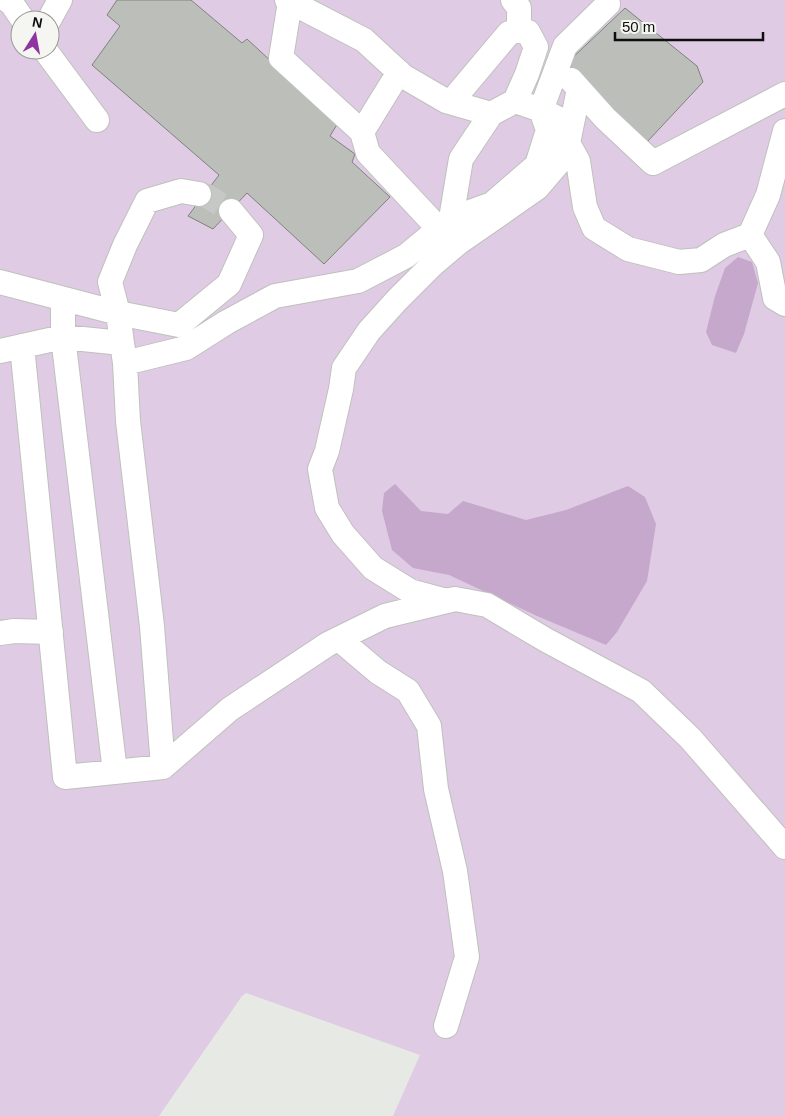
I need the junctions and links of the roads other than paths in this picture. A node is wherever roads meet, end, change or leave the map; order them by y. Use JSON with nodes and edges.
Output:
{"nodes":[{"id":1,"x":7,"y":0,"type":"edge"},
{"id":2,"x":538,"y":0,"type":"edge"},
{"id":3,"x":288,"y":1,"type":"edge"},
{"id":4,"x":608,"y":4,"type":"dead end"},
{"id":5,"x":16,"y":10,"type":"edge"},
{"id":6,"x":517,"y":15,"type":"edge"},
{"id":7,"x":536,"y":47,"type":"junction"},
{"id":8,"x":561,"y":55,"type":"junction"},
{"id":9,"x":53,"y":60,"type":"edge"},
{"id":10,"x":399,"y":72,"type":"junction"},
{"id":11,"x":579,"y":89,"type":"junction"},
{"id":12,"x":785,"y":94,"type":"edge"},
{"id":13,"x":515,"y":101,"type":"junction"},
{"id":14,"x":451,"y":102,"type":"junction"},
{"id":15,"x":541,"y":110,"type":"junction"},
{"id":16,"x":492,"y":114,"type":"junction"},
{"id":17,"x":96,"y":120,"type":"dead end"},
{"id":18,"x":362,"y":132,"type":"junction"},
{"id":19,"x":784,"y":138,"type":"edge"},
{"id":20,"x":568,"y":143,"type":"junction"},
{"id":21,"x":199,"y":194,"type":"tunnel mouth"},
{"id":22,"x":775,"y":196,"type":"edge"},
{"id":23,"x":231,"y":211,"type":"tunnel mouth"},
{"id":24,"x":445,"y":224,"type":"junction"},
{"id":25,"x":750,"y":235,"type":"junction"},
{"id":26,"x":0,"y":282,"type":"edge"},
{"id":27,"x":63,"y":299,"type":"junction"},
{"id":28,"x":785,"y":304,"type":"edge"},
{"id":29,"x":118,"y":313,"type":"junction"},
{"id":30,"x":63,"y":337,"type":"junction"},
{"id":31,"x":11,"y":348,"type":"edge"},
{"id":32,"x":123,"y":353,"type":"junction"},
{"id":33,"x":447,"y":601,"type":"junction"},
{"id":34,"x":2,"y":629,"type":"edge"},
{"id":35,"x":51,"y":632,"type":"junction"},
{"id":36,"x":339,"y":639,"type":"junction"},
{"id":37,"x":163,"y":767,"type":"junction"},
{"id":38,"x":115,"y":772,"type":"junction"},
{"id":39,"x":785,"y":848,"type":"edge"},
{"id":40,"x":446,"y":1026,"type":"dead end"}],
"edges":[{"from":1,"to":5,"type":"lane"},
{"from":2,"to":6,"type":"lane"},
{"from":3,"to":10,"type":"lane"},
{"from":3,"to":18,"type":"lane"},
{"from":4,"to":8,"type":"lane"},
{"from":6,"to":7,"type":"lane"},
{"from":6,"to":14,"type":"lane"},
{"from":7,"to":8,"type":"lane"},
{"from":7,"to":13,"type":"lane"},
{"from":8,"to":11,"type":"lane"},
{"from":8,"to":15,"type":"lane"},
{"from":9,"to":17,"type":"lane"},
{"from":10,"to":14,"type":"lane"},
{"from":10,"to":18,"type":"lane"},
{"from":11,"to":12,"type":"lane"},
{"from":11,"to":20,"type":"lane"},
{"from":13,"to":15,"type":"lane"},
{"from":13,"to":16,"type":"lane"},
{"from":14,"to":16,"type":"lane"},
{"from":15,"to":20,"type":"lane"},
{"from":15,"to":24,"type":"lane"},
{"from":16,"to":24,"type":"lane"},
{"from":18,"to":24,"type":"lane"},
{"from":19,"to":22,"type":"lane"},
{"from":20,"to":25,"type":"lane"},
{"from":20,"to":33,"type":"lane"},
{"from":21,"to":29,"type":"lane"},
{"from":22,"to":25,"type":"lane"},
{"from":23,"to":29,"type":"lane"},
{"from":24,"to":32,"type":"lane"},
{"from":25,"to":28,"type":"lane"},
{"from":26,"to":27,"type":"lane"},
{"from":27,"to":29,"type":"lane"},
{"from":27,"to":30,"type":"lane"},
{"from":29,"to":32,"type":"lane"},
{"from":30,"to":31,"type":"lane"},
{"from":30,"to":32,"type":"lane"},
{"from":30,"to":38,"type":"lane"},
{"from":31,"to":35,"type":"lane"},
{"from":32,"to":37,"type":"lane"},
{"from":33,"to":36,"type":"lane"},
{"from":33,"to":39,"type":"lane"},
{"from":34,"to":35,"type":"lane"},
{"from":35,"to":38,"type":"lane"},
{"from":36,"to":37,"type":"lane"},
{"from":36,"to":40,"type":"lane"},
{"from":37,"to":38,"type":"lane"}]}
